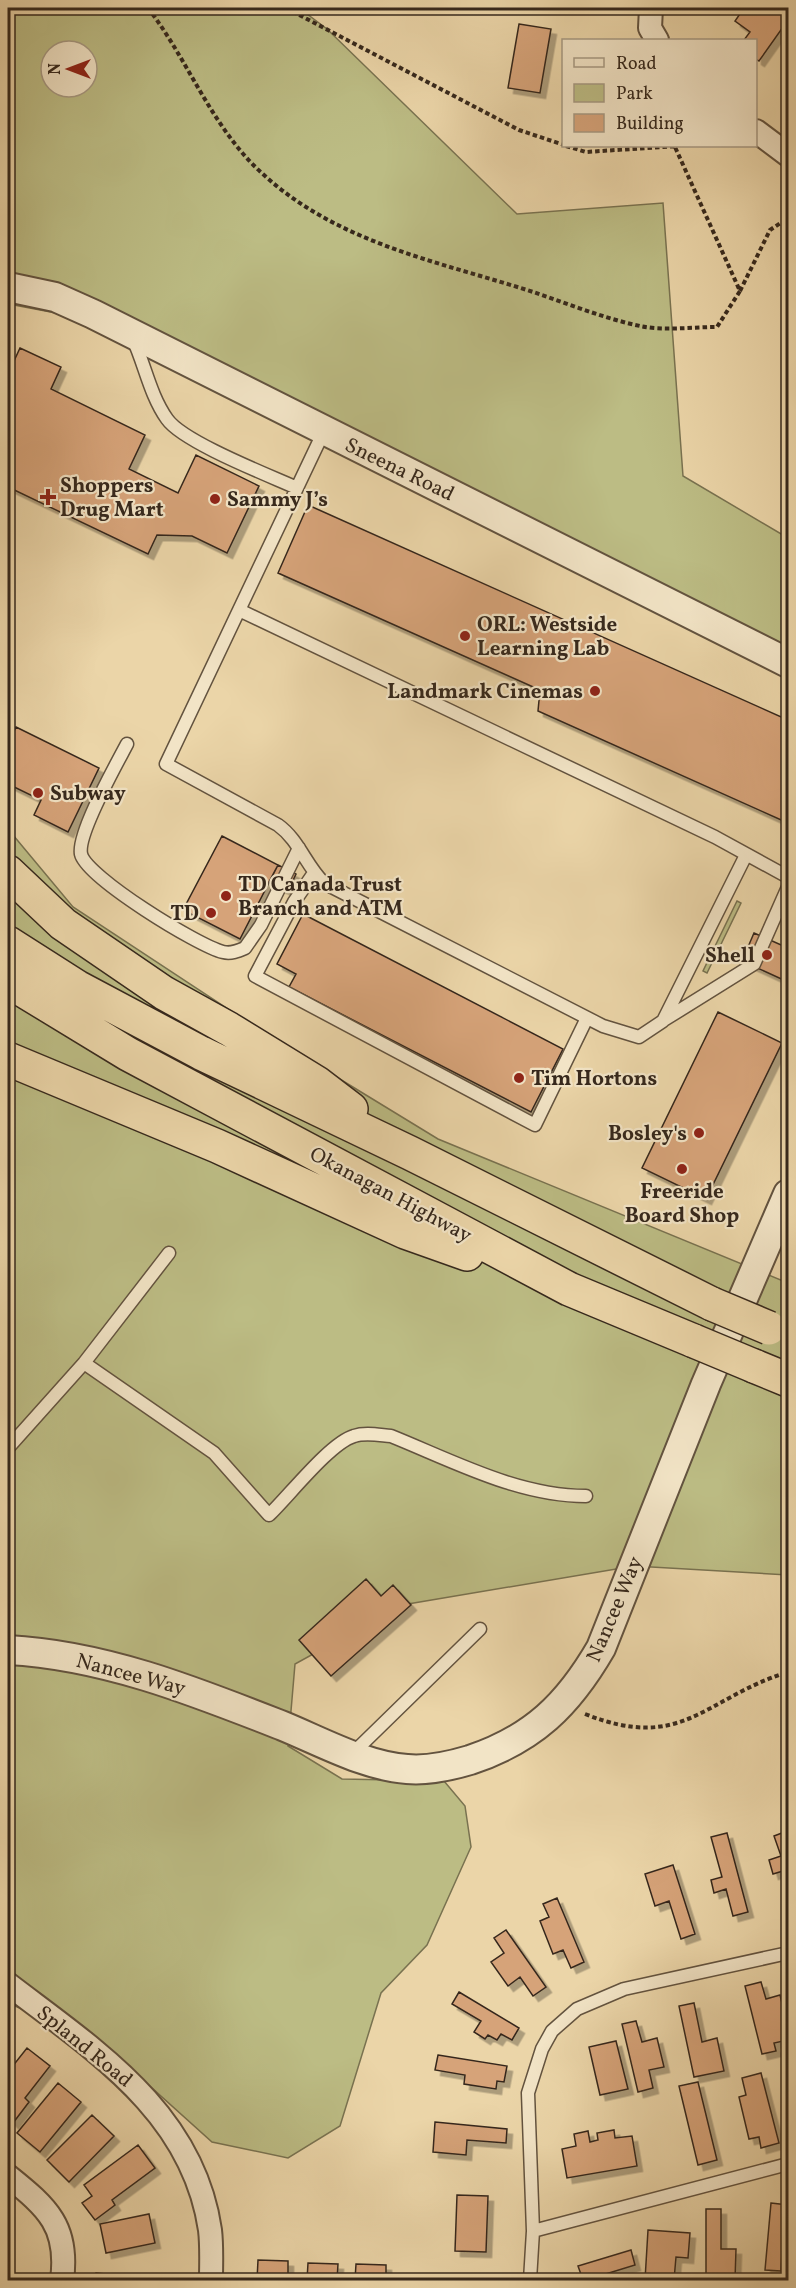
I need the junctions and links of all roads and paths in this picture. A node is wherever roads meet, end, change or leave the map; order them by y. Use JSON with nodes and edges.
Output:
{"nodes":[{"id":1,"x":148,"y":8,"type":"edge"},
{"id":2,"x":286,"y":8,"type":"edge"},
{"id":3,"x":757,"y":132,"type":"edge"},
{"id":4,"x":562,"y":144,"type":"edge"},
{"id":5,"x":571,"y":147,"type":"edge"},
{"id":6,"x":661,"y":147,"type":"edge"},
{"id":7,"x":676,"y":147,"type":"edge"},
{"id":8,"x":789,"y":155,"type":"edge"},
{"id":9,"x":789,"y":218,"type":"edge"},
{"id":10,"x":8,"y":287,"type":"edge"},
{"id":11,"x":740,"y":291,"type":"junction"},
{"id":12,"x":129,"y":333,"type":"junction"},
{"id":13,"x":324,"y":431,"type":"junction"},
{"id":14,"x":297,"y":488,"type":"junction"},
{"id":15,"x":239,"y":610,"type":"junction"},
{"id":16,"x":789,"y":663,"type":"edge"},
{"id":17,"x":127,"y":744,"type":"dead end"},
{"id":18,"x":299,"y":848,"type":"junction"},
{"id":19,"x":746,"y":855,"type":"junction"},
{"id":20,"x":8,"y":872,"type":"edge"},
{"id":21,"x":314,"y":873,"type":"junction"},
{"id":22,"x":789,"y":878,"type":"edge"},
{"id":23,"x":789,"y":887,"type":"edge"},
{"id":24,"x":8,"y":943,"type":"edge"},
{"id":25,"x":8,"y":981,"type":"edge"},
{"id":26,"x":587,"y":1018,"type":"junction"},
{"id":27,"x":663,"y":1021,"type":"junction"},
{"id":28,"x":8,"y":1059,"type":"edge"},
{"id":29,"x":410,"y":1153,"type":"junction"},
{"id":30,"x":789,"y":1194,"type":"edge"},
{"id":31,"x":169,"y":1253,"type":"dead end"},
{"id":32,"x":569,"y":1289,"type":"junction"},
{"id":33,"x":779,"y":1332,"type":"edge"},
{"id":34,"x":84,"y":1363,"type":"junction"},
{"id":35,"x":789,"y":1380,"type":"edge"},
{"id":36,"x":8,"y":1448,"type":"edge"},
{"id":37,"x":586,"y":1496,"type":"dead end"},
{"id":38,"x":480,"y":1629,"type":"dead end"},
{"id":39,"x":8,"y":1650,"type":"edge"},
{"id":40,"x":789,"y":1672,"type":"edge"},
{"id":41,"x":562,"y":1705,"type":"junction"},
{"id":42,"x":352,"y":1754,"type":"junction"},
{"id":43,"x":789,"y":1953,"type":"edge"},
{"id":44,"x":8,"y":1984,"type":"edge"},
{"id":45,"x":789,"y":2164,"type":"edge"},
{"id":46,"x":8,"y":2176,"type":"edge"},
{"id":47,"x":533,"y":2231,"type":"junction"},
{"id":48,"x":62,"y":2280,"type":"edge"},
{"id":49,"x":211,"y":2280,"type":"edge"},
{"id":50,"x":530,"y":2280,"type":"edge"}],
"edges":[{"from":1,"to":11,"type":"path"},
{"from":2,"to":4,"type":"path"},
{"from":3,"to":8,"type":"street"},
{"from":5,"to":6,"type":"path"},
{"from":7,"to":11,"type":"path"},
{"from":9,"to":11,"type":"path"},
{"from":10,"to":12,"type":"street","name":"Sneena Road"},
{"from":12,"to":13,"type":"street","name":"Sneena Road"},
{"from":12,"to":14,"type":"lane"},
{"from":13,"to":14,"type":"lane"},
{"from":13,"to":16,"type":"street","name":"Sneena Road"},
{"from":14,"to":15,"type":"lane"},
{"from":15,"to":18,"type":"lane"},
{"from":15,"to":19,"type":"lane"},
{"from":17,"to":18,"type":"lane"},
{"from":18,"to":21,"type":"lane"},
{"from":19,"to":22,"type":"lane"},
{"from":19,"to":27,"type":"lane"},
{"from":20,"to":29,"type":"highway"},
{"from":21,"to":26,"type":"lane"},
{"from":21,"to":26,"type":"lane"},
{"from":23,"to":27,"type":"lane"},
{"from":24,"to":29,"type":"highway","name":"Okanagan Highway"},
{"from":25,"to":32,"type":"highway","name":"Okanagan Highway"},
{"from":26,"to":27,"type":"lane"},
{"from":28,"to":32,"type":"highway"},
{"from":29,"to":33,"type":"highway","name":"Okanagan Highway","bridge":true},
{"from":30,"to":41,"type":"street","name":"Nancee Way"},
{"from":31,"to":34,"type":"lane"},
{"from":32,"to":35,"type":"highway","name":"Okanagan Highway","bridge":true},
{"from":34,"to":36,"type":"lane"},
{"from":34,"to":37,"type":"lane"},
{"from":38,"to":42,"type":"lane"},
{"from":39,"to":42,"type":"street","name":"Nancee Way"},
{"from":40,"to":41,"type":"path"},
{"from":41,"to":42,"type":"street","name":"Nancee Way"},
{"from":43,"to":47,"type":"lane"},
{"from":44,"to":49,"type":"street","name":"Spland Road"},
{"from":45,"to":47,"type":"lane"},
{"from":46,"to":48,"type":"street"},
{"from":47,"to":50,"type":"lane"}]}
